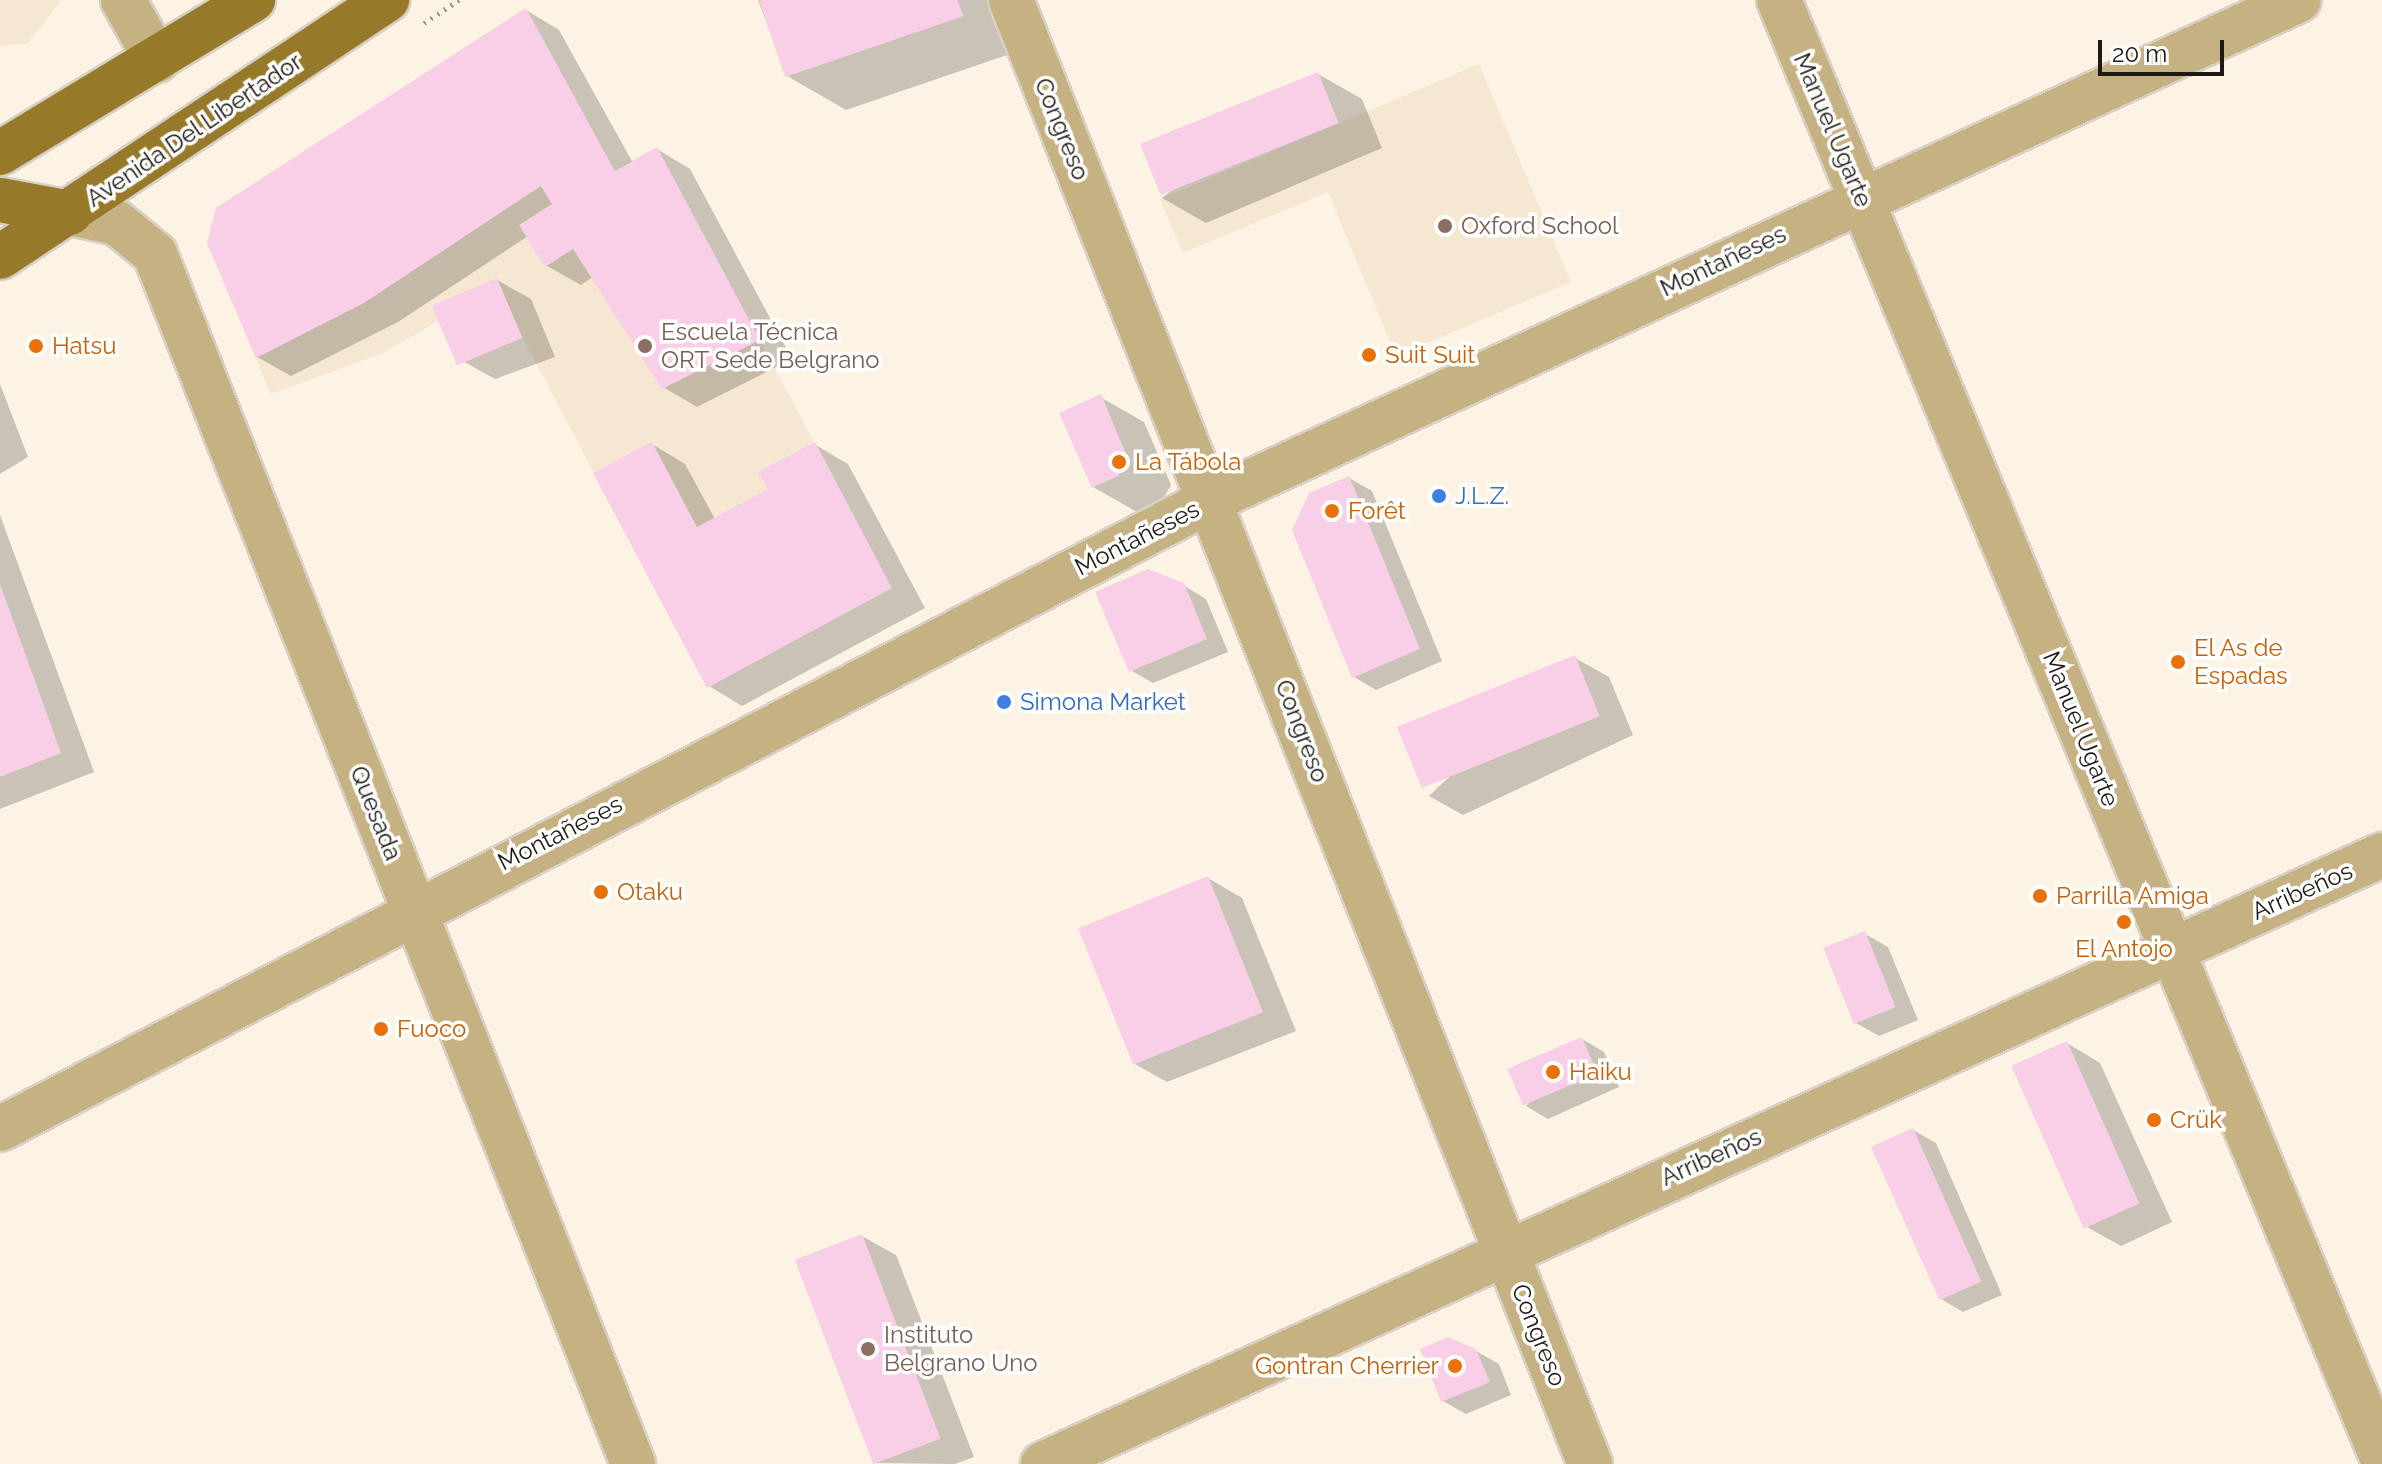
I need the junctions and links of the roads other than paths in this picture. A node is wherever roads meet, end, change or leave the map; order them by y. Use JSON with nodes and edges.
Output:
{"nodes":[{"id":1,"x":123,"y":0,"type":"edge"},
{"id":2,"x":253,"y":0,"type":"edge"},
{"id":3,"x":387,"y":0,"type":"edge"},
{"id":4,"x":1011,"y":0,"type":"edge"},
{"id":5,"x":1779,"y":0,"type":"edge"},
{"id":6,"x":2299,"y":0,"type":"edge"},
{"id":7,"x":157,"y":60,"type":"junction"},
{"id":8,"x":0,"y":153,"type":"edge"},
{"id":9,"x":1861,"y":197,"type":"junction"},
{"id":10,"x":0,"y":200,"type":"edge"},
{"id":11,"x":70,"y":213,"type":"junction"},
{"id":12,"x":0,"y":257,"type":"edge"},
{"id":13,"x":1211,"y":500,"type":"junction"},
{"id":14,"x":2382,"y":855,"type":"edge"},
{"id":15,"x":414,"y":908,"type":"junction"},
{"id":16,"x":2172,"y":951,"type":"junction"},
{"id":17,"x":0,"y":1129,"type":"edge"},
{"id":18,"x":1505,"y":1249,"type":"junction"},
{"id":19,"x":2382,"y":1457,"type":"edge"},
{"id":20,"x":633,"y":1464,"type":"edge"},
{"id":21,"x":1043,"y":1464,"type":"edge"},
{"id":22,"x":1590,"y":1464,"type":"edge"}],
"edges":[{"from":1,"to":7,"type":"street"},
{"from":2,"to":7,"type":"main road"},
{"from":3,"to":11,"type":"main road","name":"Avenida Del Libertador"},
{"from":4,"to":13,"type":"street","name":"Congreso"},
{"from":5,"to":9,"type":"street","name":"Manuel Ugarte"},
{"from":6,"to":9,"type":"street","name":"Montañeses"},
{"from":7,"to":8,"type":"main road"},
{"from":9,"to":13,"type":"street","name":"Montañeses"},
{"from":9,"to":16,"type":"street","name":"Manuel Ugarte"},
{"from":10,"to":11,"type":"main road"},
{"from":11,"to":12,"type":"main road","name":"Avenida Del Libertador"},
{"from":11,"to":15,"type":"street","name":"Quesada"},
{"from":13,"to":15,"type":"street","name":"Montañeses"},
{"from":13,"to":18,"type":"street","name":"Congreso"},
{"from":14,"to":16,"type":"street","name":"Arribeños"},
{"from":15,"to":17,"type":"street","name":"Montañeses"},
{"from":15,"to":20,"type":"street","name":"Quesada"},
{"from":16,"to":18,"type":"street","name":"Arribeños"},
{"from":16,"to":19,"type":"street","name":"Manuel Ugarte"},
{"from":18,"to":21,"type":"street","name":"Arribeños"},
{"from":18,"to":22,"type":"street","name":"Congreso"}]}
